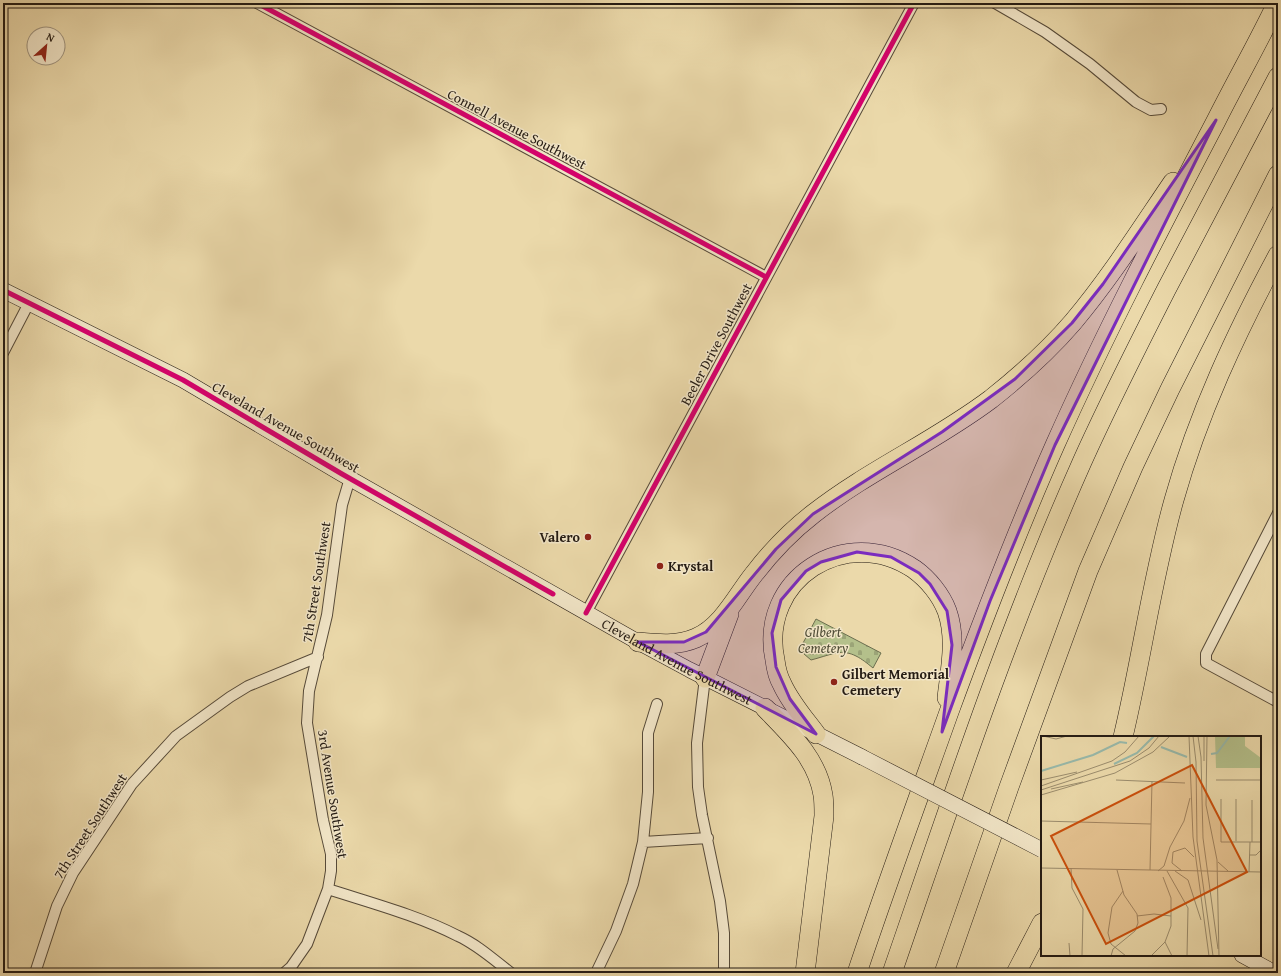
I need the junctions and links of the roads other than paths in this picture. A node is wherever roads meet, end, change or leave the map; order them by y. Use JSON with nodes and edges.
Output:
{"nodes":[{"id":1,"x":257,"y":3,"type":"edge"},
{"id":2,"x":914,"y":3,"type":"edge"},
{"id":3,"x":995,"y":3,"type":"edge"},
{"id":4,"x":1277,"y":3,"type":"edge"},
{"id":5,"x":1278,"y":77,"type":"edge"},
{"id":6,"x":1161,"y":109,"type":"dead end"},
{"id":7,"x":1216,"y":120,"type":"junction"},
{"id":8,"x":1278,"y":175,"type":"edge"},
{"id":9,"x":1278,"y":186,"type":"edge"},
{"id":10,"x":1238,"y":253,"type":"junction"},
{"id":11,"x":1278,"y":254,"type":"edge"},
{"id":12,"x":766,"y":277,"type":"junction"},
{"id":13,"x":3,"y":290,"type":"edge"},
{"id":14,"x":29,"y":302,"type":"junction"},
{"id":15,"x":3,"y":353,"type":"edge"},
{"id":16,"x":350,"y":478,"type":"junction"},
{"id":17,"x":1278,"y":514,"type":"edge"},
{"id":18,"x":736,"y":600,"type":"junction"},
{"id":19,"x":586,"y":613,"type":"junction"},
{"id":20,"x":638,"y":642,"type":"junction"},
{"id":21,"x":318,"y":657,"type":"junction"},
{"id":22,"x":705,"y":678,"type":"junction"},
{"id":23,"x":1278,"y":702,"type":"edge"},
{"id":24,"x":657,"y":704,"type":"dead end"},
{"id":25,"x":765,"y":708,"type":"junction"},
{"id":26,"x":942,"y":732,"type":"junction"},
{"id":27,"x":816,"y":734,"type":"junction"},
{"id":28,"x":1123,"y":736,"type":"edge"},
{"id":29,"x":708,"y":838,"type":"junction"},
{"id":30,"x":643,"y":842,"type":"junction"},
{"id":31,"x":1041,"y":849,"type":"edge"},
{"id":32,"x":328,"y":889,"type":"junction"},
{"id":33,"x":1041,"y":925,"type":"edge"},
{"id":34,"x":1244,"y":956,"type":"edge"},
{"id":35,"x":35,"y":973,"type":"edge"},
{"id":36,"x":284,"y":973,"type":"edge"},
{"id":37,"x":511,"y":973,"type":"edge"},
{"id":38,"x":596,"y":973,"type":"edge"},
{"id":39,"x":724,"y":973,"type":"edge"},
{"id":40,"x":805,"y":973,"type":"edge"},
{"id":41,"x":857,"y":973,"type":"edge"},
{"id":42,"x":892,"y":973,"type":"edge"},
{"id":43,"x":944,"y":973,"type":"edge"},
{"id":44,"x":1016,"y":973,"type":"edge"},
{"id":45,"x":1275,"y":973,"type":"edge"}],
"edges":[{"from":1,"to":12,"type":"street","name":"Connell Avenue Southwest"},
{"from":2,"to":12,"type":"street","name":"Beeler Drive Southwest"},
{"from":3,"to":6,"type":"street"},
{"from":4,"to":7,"type":"highway"},
{"from":5,"to":42,"type":"highway"},
{"from":7,"to":18,"type":"highway"},
{"from":7,"to":26,"type":"highway"},
{"from":8,"to":10,"type":"highway"},
{"from":9,"to":10,"type":"highway"},
{"from":10,"to":43,"type":"highway"},
{"from":11,"to":28,"type":"highway"},
{"from":12,"to":19,"type":"street","name":"Beeler Drive Southwest"},
{"from":13,"to":14,"type":"main road","name":"Cleveland Avenue Southwest"},
{"from":14,"to":15,"type":"street"},
{"from":14,"to":16,"type":"main road","name":"Cleveland Avenue Southwest"},
{"from":16,"to":19,"type":"main road","name":"Cleveland Avenue Southwest"},
{"from":16,"to":21,"type":"street","name":"7th Street Southwest"},
{"from":17,"to":23,"type":"street"},
{"from":18,"to":20,"type":"highway"},
{"from":18,"to":22,"type":"highway"},
{"from":19,"to":20,"type":"main road","name":"Cleveland Avenue Southwest"},
{"from":20,"to":22,"type":"main road","name":"Cleveland Avenue Southwest"},
{"from":21,"to":32,"type":"street","name":"3rd Avenue Southwest"},
{"from":21,"to":35,"type":"street","name":"7th Street Southwest"},
{"from":22,"to":25,"type":"main road","name":"Cleveland Avenue Southwest"},
{"from":22,"to":29,"type":"street"},
{"from":24,"to":30,"type":"street"},
{"from":25,"to":27,"type":"main road","name":"Cleveland Avenue Southwest"},
{"from":25,"to":40,"type":"highway"},
{"from":26,"to":27,"type":"highway"},
{"from":26,"to":41,"type":"highway"},
{"from":27,"to":31,"type":"main road","name":"Cleveland Avenue Southwest","bridge":true},
{"from":29,"to":30,"type":"street"},
{"from":29,"to":39,"type":"street"},
{"from":30,"to":38,"type":"street"},
{"from":32,"to":36,"type":"street","name":"3rd Avenue Southwest"},
{"from":32,"to":37,"type":"street"},
{"from":33,"to":44,"type":"highway"},
{"from":34,"to":45,"type":"main road"}]}
